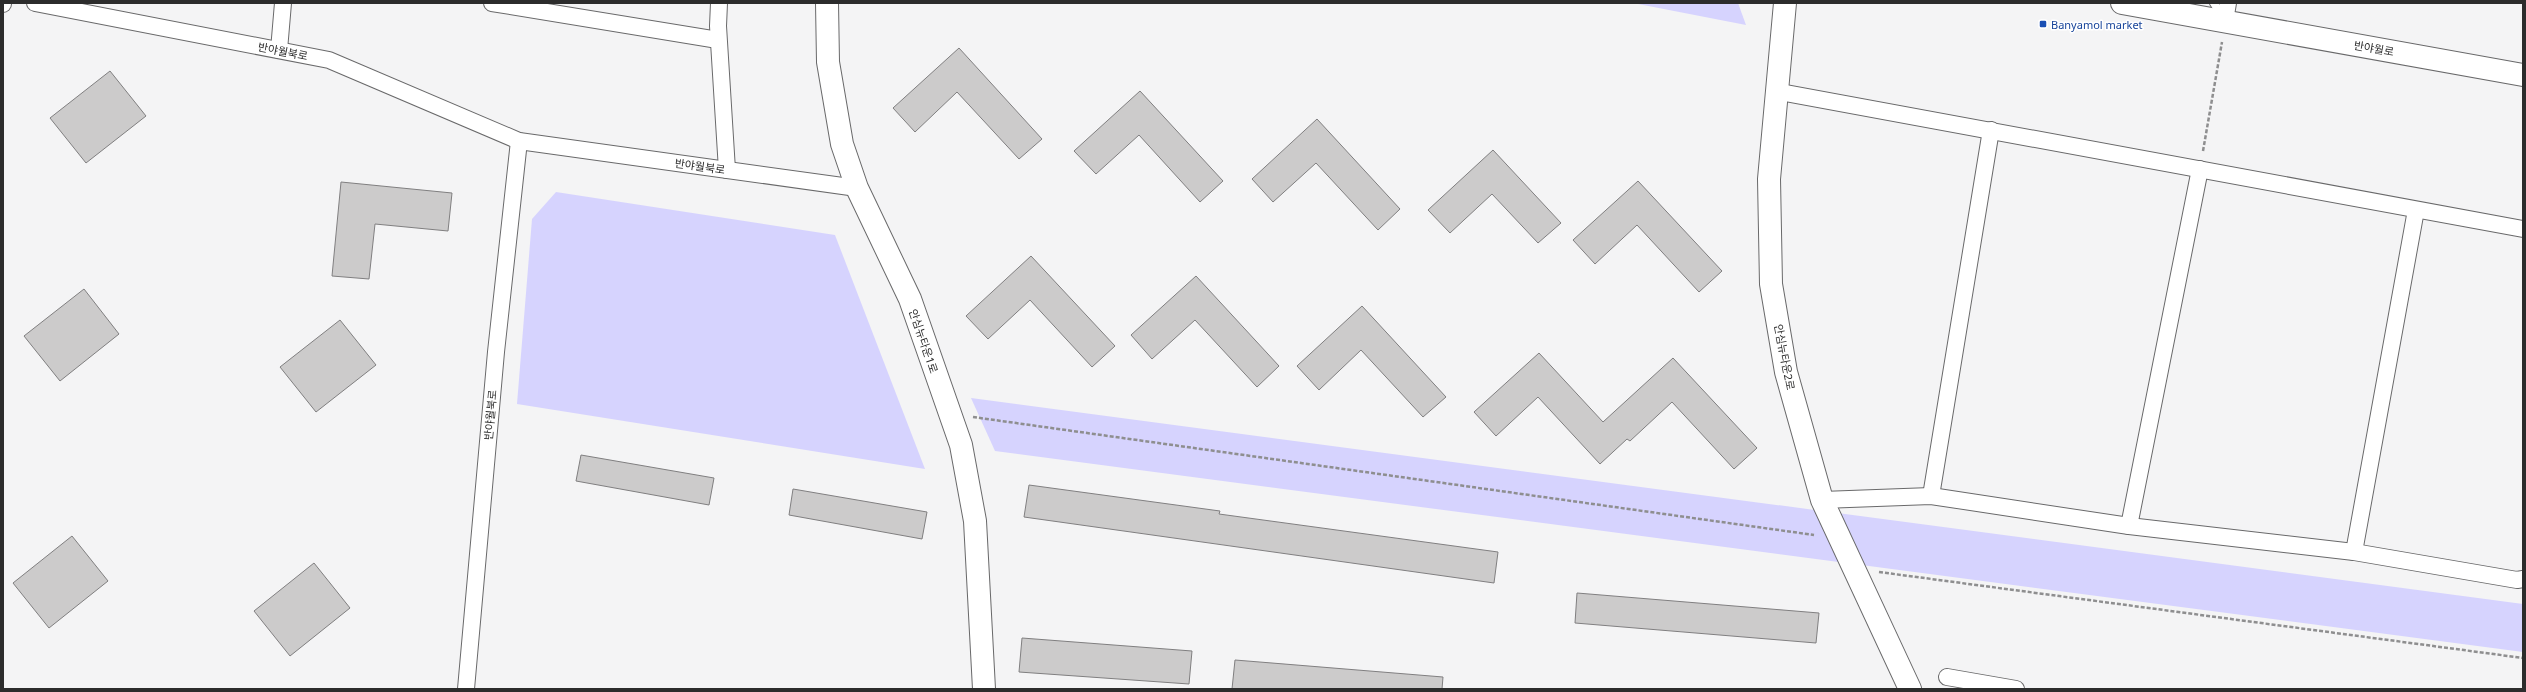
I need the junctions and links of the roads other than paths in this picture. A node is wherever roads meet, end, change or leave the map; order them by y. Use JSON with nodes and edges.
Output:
{"nodes":[{"id":1,"x":35,"y":3,"type":"edge"},
{"id":2,"x":283,"y":3,"type":"edge"},
{"id":3,"x":492,"y":3,"type":"edge"},
{"id":4,"x":719,"y":3,"type":"edge"},
{"id":5,"x":827,"y":3,"type":"edge"},
{"id":6,"x":1785,"y":3,"type":"edge"},
{"id":7,"x":2122,"y":3,"type":"edge"},
{"id":8,"x":2214,"y":3,"type":"edge"},
{"id":9,"x":2227,"y":12,"type":"edge"},
{"id":10,"x":718,"y":40,"type":"junction"},
{"id":11,"x":279,"y":50,"type":"junction"},
{"id":12,"x":2523,"y":75,"type":"edge"},
{"id":13,"x":1776,"y":90,"type":"junction"},
{"id":14,"x":1991,"y":130,"type":"junction"},
{"id":15,"x":519,"y":141,"type":"junction"},
{"id":16,"x":2200,"y":169,"type":"junction"},
{"id":17,"x":727,"y":170,"type":"junction"},
{"id":18,"x":857,"y":188,"type":"junction"},
{"id":19,"x":2416,"y":210,"type":"junction"},
{"id":20,"x":2523,"y":229,"type":"edge"},
{"id":21,"x":1932,"y":496,"type":"junction"},
{"id":22,"x":1822,"y":500,"type":"junction"},
{"id":23,"x":2129,"y":526,"type":"junction"},
{"id":24,"x":2354,"y":552,"type":"junction"},
{"id":25,"x":2523,"y":579,"type":"edge"},
{"id":26,"x":1947,"y":677,"type":"dead end"},
{"id":27,"x":466,"y":689,"type":"edge"},
{"id":28,"x":984,"y":689,"type":"edge"},
{"id":29,"x":1910,"y":689,"type":"edge"},
{"id":30,"x":2016,"y":689,"type":"edge"}],
"edges":[{"from":1,"to":11,"type":"street","name":"반야월북로"},
{"from":2,"to":11,"type":"street"},
{"from":3,"to":10,"type":"street"},
{"from":4,"to":10,"type":"street"},
{"from":5,"to":18,"type":"street","name":"안심뉴타운1로"},
{"from":6,"to":13,"type":"street","name":"안심뉴타운2로"},
{"from":7,"to":9,"type":"street","name":"반야월로"},
{"from":8,"to":9,"type":"lane"},
{"from":9,"to":12,"type":"street","name":"반야월로"},
{"from":10,"to":17,"type":"street"},
{"from":11,"to":15,"type":"street","name":"반야월북로"},
{"from":13,"to":14,"type":"street"},
{"from":13,"to":22,"type":"street","name":"안심뉴타운2로"},
{"from":14,"to":16,"type":"street"},
{"from":14,"to":21,"type":"street"},
{"from":15,"to":17,"type":"street","name":"반야월북로"},
{"from":15,"to":27,"type":"street","name":"반야월북로"},
{"from":16,"to":19,"type":"street"},
{"from":16,"to":23,"type":"street"},
{"from":17,"to":18,"type":"street","name":"반야월북로"},
{"from":18,"to":28,"type":"street","name":"안심뉴타운1로"},
{"from":19,"to":20,"type":"street"},
{"from":19,"to":24,"type":"street"},
{"from":21,"to":22,"type":"street"},
{"from":21,"to":23,"type":"street"},
{"from":22,"to":29,"type":"street","name":"안심뉴타운2로"},
{"from":23,"to":24,"type":"street"},
{"from":24,"to":25,"type":"street"},
{"from":26,"to":30,"type":"street"}]}
